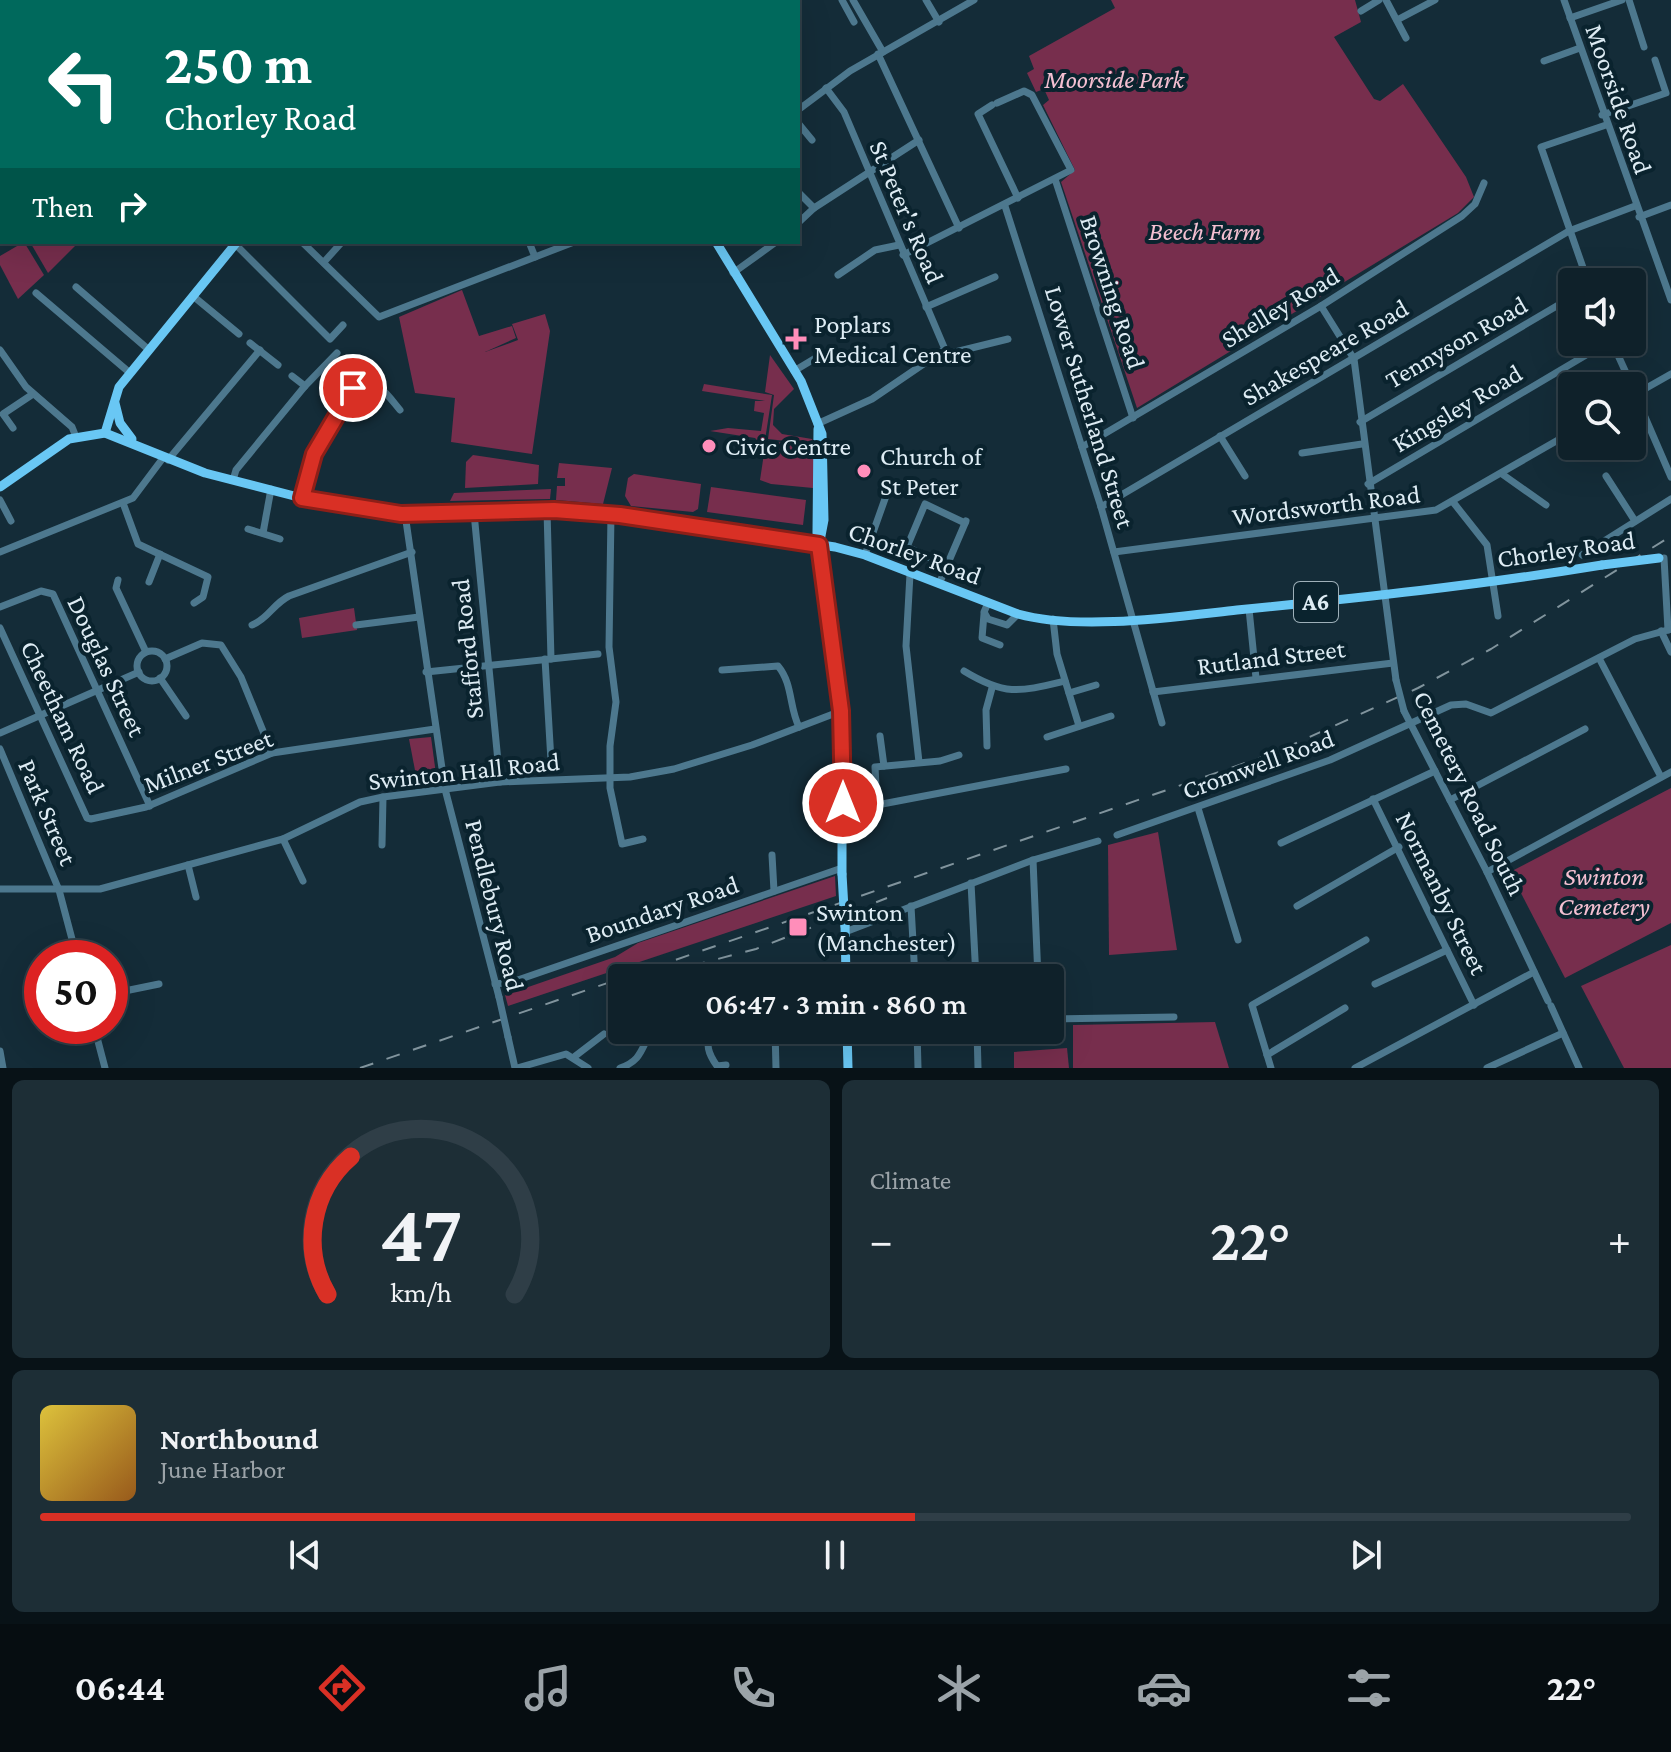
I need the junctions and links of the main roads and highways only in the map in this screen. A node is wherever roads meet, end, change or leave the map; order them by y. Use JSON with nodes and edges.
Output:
{"nodes":[{"id":1,"x":235,"y":244,"type":"edge"},
{"id":2,"x":717,"y":244,"type":"edge"},
{"id":3,"x":115,"y":395,"type":"junction"},
{"id":4,"x":105,"y":433,"type":"junction"},
{"id":5,"x":134,"y":442,"type":"junction"},
{"id":6,"x":0,"y":487,"type":"edge"},
{"id":7,"x":819,"y":545,"type":"junction"},
{"id":8,"x":1665,"y":558,"type":"edge"},
{"id":9,"x":846,"y":964,"type":"edge"},
{"id":10,"x":847,"y":1044,"type":"edge"},
{"id":11,"x":848,"y":1068,"type":"edge"}],
"edges":[{"from":1,"to":3,"type":"main road"},
{"from":2,"to":7,"type":"main road"},
{"from":3,"to":4,"type":"main road"},
{"from":3,"to":5,"type":"main road"},
{"from":4,"to":5,"type":"main road","name":"Chorley Road","number":"A6"},
{"from":4,"to":6,"type":"main road","number":"A6"},
{"from":5,"to":7,"type":"main road","name":"Chorley Road","number":"A6"},
{"from":7,"to":8,"type":"main road","name":"Chorley Road","number":"A6","bridge":true},
{"from":7,"to":9,"type":"main road","bridge":true},
{"from":10,"to":11,"type":"main road"}]}
